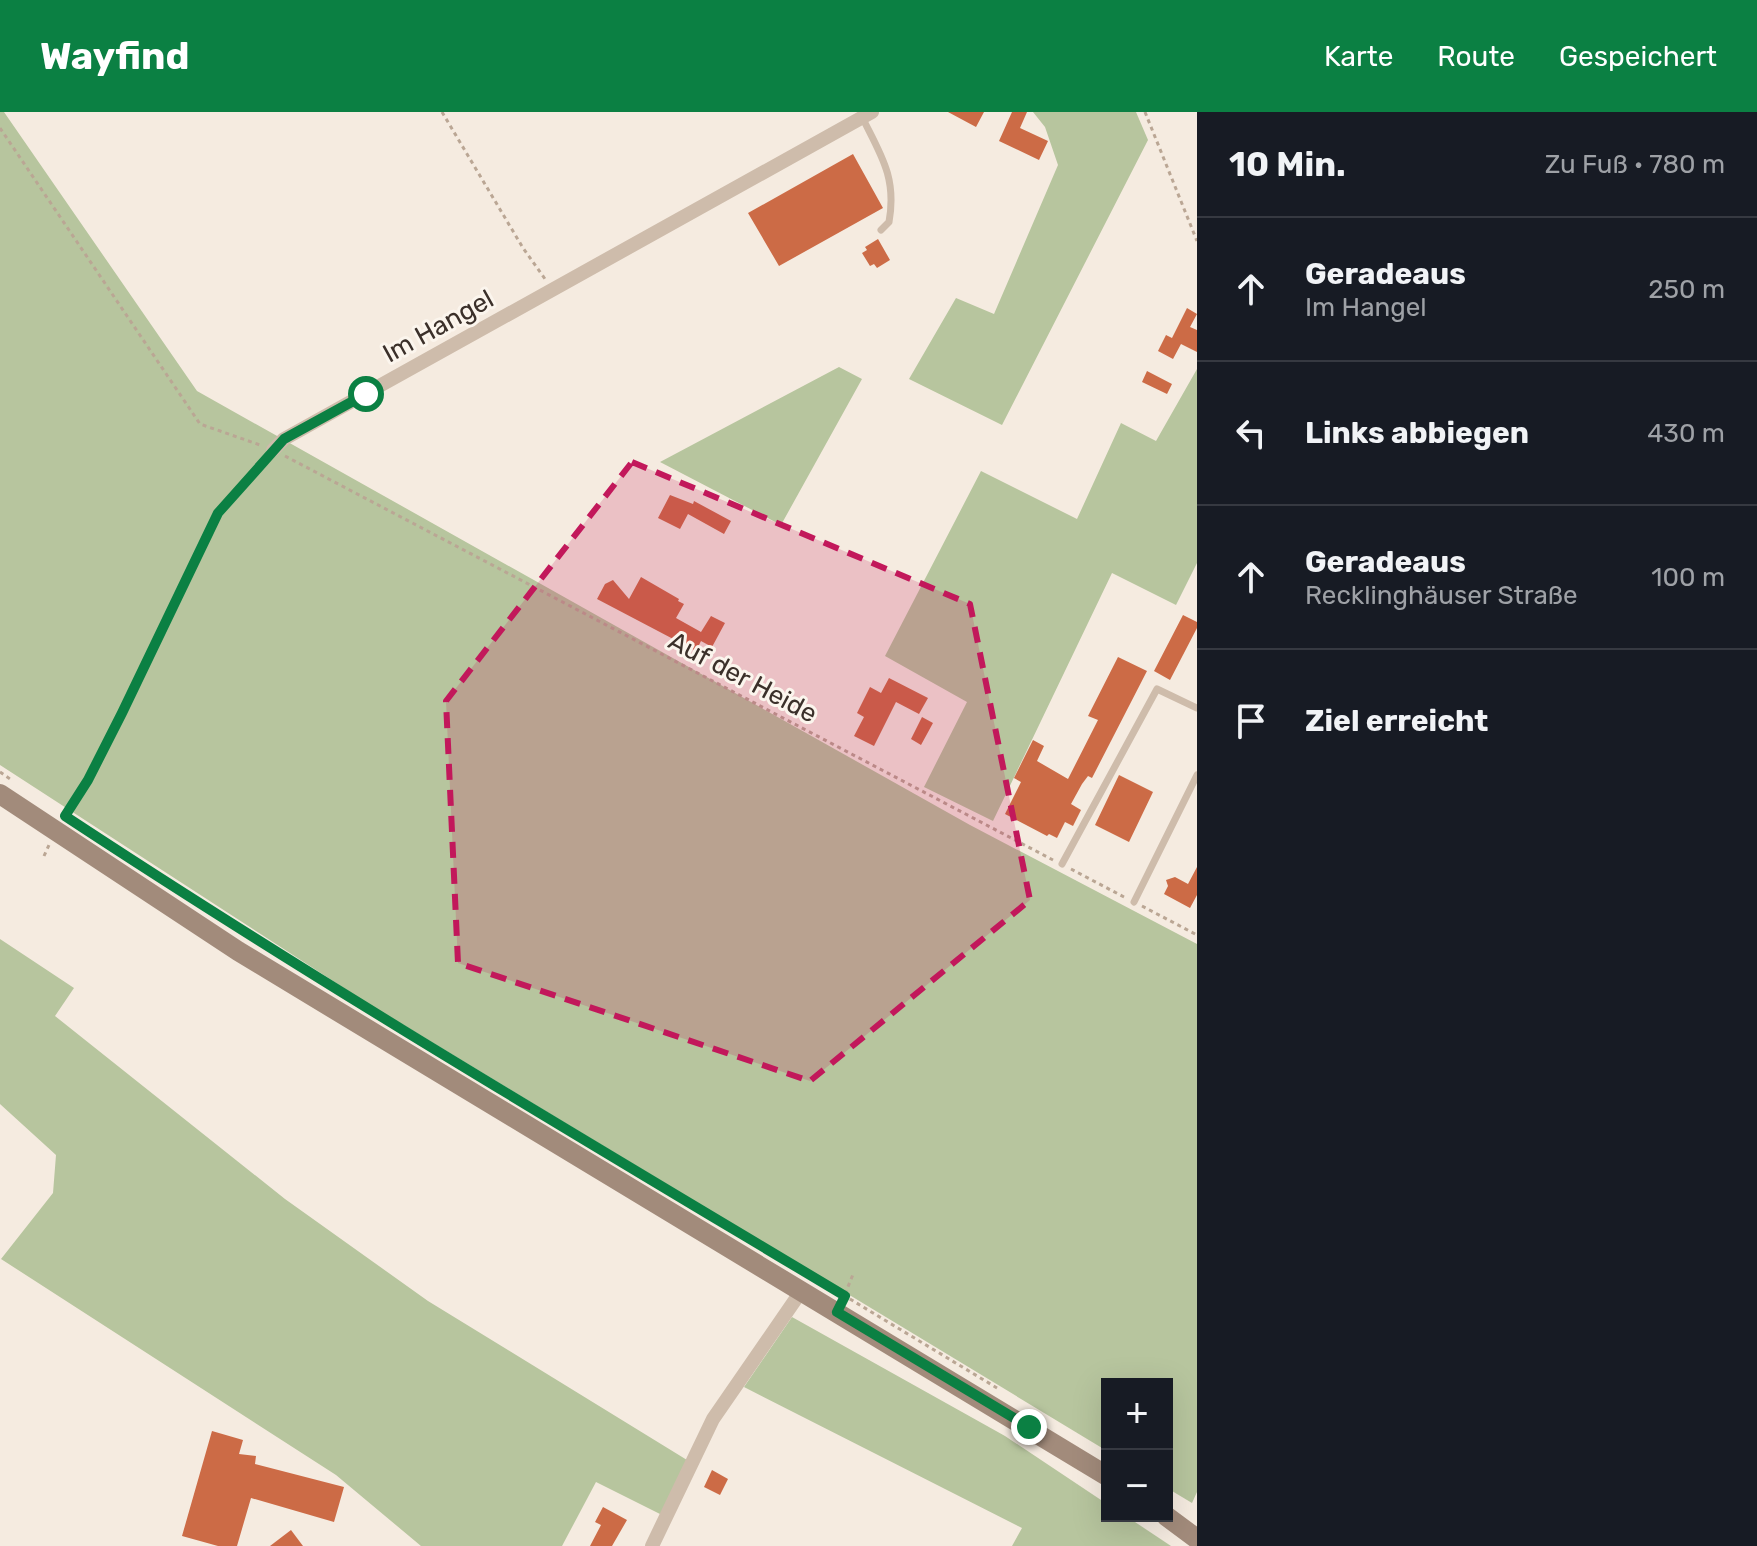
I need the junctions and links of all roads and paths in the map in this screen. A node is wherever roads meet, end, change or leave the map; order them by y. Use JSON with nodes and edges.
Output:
{"nodes":[{"id":1,"x":442,"y":112,"type":"edge"},
{"id":2,"x":1145,"y":112,"type":"edge"},
{"id":3,"x":867,"y":115,"type":"edge"},
{"id":4,"x":0,"y":128,"type":"edge"},
{"id":5,"x":881,"y":230,"type":"dead end"},
{"id":6,"x":1197,"y":241,"type":"edge"},
{"id":7,"x":552,"y":289,"type":"junction"},
{"id":8,"x":273,"y":450,"type":"junction"},
{"id":9,"x":1197,"y":708,"type":"edge"},
{"id":10,"x":0,"y":772,"type":"edge"},
{"id":11,"x":1197,"y":775,"type":"edge"},
{"id":12,"x":6,"y":788,"type":"edge"},
{"id":13,"x":55,"y":831,"type":"junction"},
{"id":14,"x":44,"y":856,"type":"dead end"},
{"id":15,"x":1062,"y":864,"type":"junction"},
{"id":16,"x":1134,"y":902,"type":"junction"},
{"id":17,"x":214,"y":913,"type":"dead end"},
{"id":18,"x":1197,"y":935,"type":"edge"},
{"id":19,"x":308,"y":971,"type":"dead end"},
{"id":20,"x":791,"y":1263,"type":"dead end"},
{"id":21,"x":854,"y":1272,"type":"dead end"},
{"id":22,"x":802,"y":1290,"type":"junction"},
{"id":23,"x":841,"y":1304,"type":"junction"},
{"id":24,"x":1000,"y":1390,"type":"dead end"},
{"id":25,"x":1101,"y":1472,"type":"edge"},
{"id":26,"x":1173,"y":1521,"type":"edge"},
{"id":27,"x":1197,"y":1539,"type":"edge"},
{"id":28,"x":652,"y":1546,"type":"edge"}],
"edges":[{"from":1,"to":7,"type":"path"},
{"from":2,"to":6,"type":"path"},
{"from":3,"to":5,"type":"lane"},
{"from":3,"to":7,"type":"street","name":"Im Hangel"},
{"from":4,"to":8,"type":"path","name":"Auf der Heide"},
{"from":7,"to":8,"type":"street","name":"Im Hangel"},
{"from":8,"to":13,"type":"path"},
{"from":8,"to":15,"type":"path","name":"Auf der Heide"},
{"from":9,"to":15,"type":"lane"},
{"from":10,"to":12,"type":"path"},
{"from":11,"to":16,"type":"lane"},
{"from":12,"to":13,"type":"main road"},
{"from":13,"to":14,"type":"path"},
{"from":13,"to":22,"type":"main road"},
{"from":15,"to":16,"type":"path","name":"Auf der Heide"},
{"from":16,"to":18,"type":"path","name":"Auf der Heide"},
{"from":17,"to":19,"type":"path"},
{"from":20,"to":23,"type":"path"},
{"from":21,"to":23,"type":"path"},
{"from":22,"to":23,"type":"main road"},
{"from":22,"to":28,"type":"street"},
{"from":23,"to":24,"type":"path"},
{"from":23,"to":25,"type":"main road"},
{"from":26,"to":27,"type":"main road"}]}
